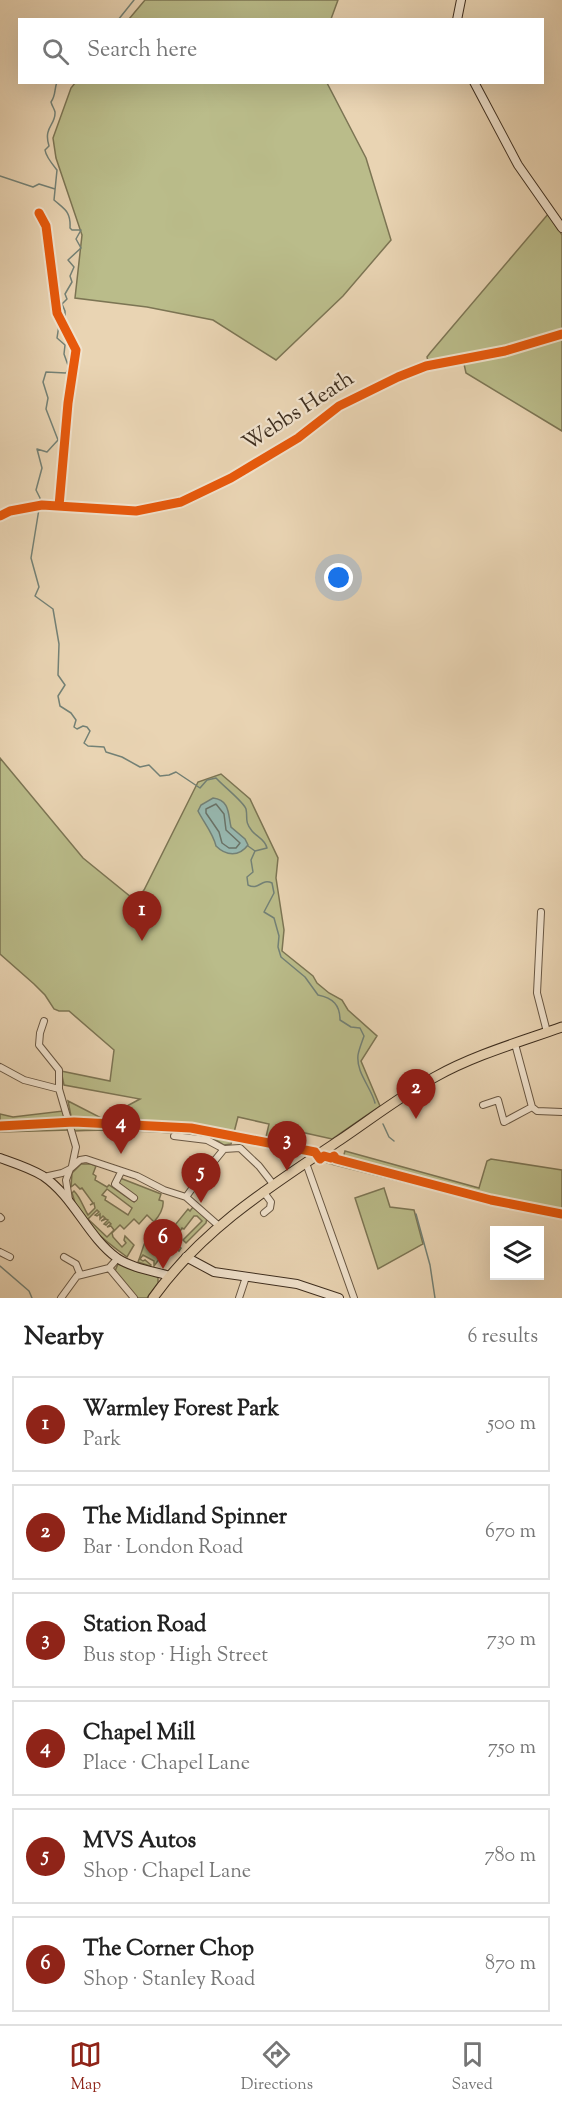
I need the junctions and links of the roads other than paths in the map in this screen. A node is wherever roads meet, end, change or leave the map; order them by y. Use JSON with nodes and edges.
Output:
{"nodes":[{"id":1,"x":460,"y":0,"type":"edge"},
{"id":2,"x":457,"y":18,"type":"edge"},
{"id":3,"x":475,"y":84,"type":"edge"},
{"id":4,"x":39,"y":213,"type":"dead end"},
{"id":5,"x":562,"y":228,"type":"edge"},
{"id":6,"x":562,"y":334,"type":"edge"},
{"id":7,"x":59,"y":506,"type":"junction"},
{"id":8,"x":0,"y":516,"type":"edge"},
{"id":9,"x":541,"y":912,"type":"dead end"},
{"id":10,"x":44,"y":1021,"type":"dead end"},
{"id":11,"x":562,"y":1027,"type":"edge"},
{"id":12,"x":547,"y":1032,"type":"junction"},
{"id":13,"x":515,"y":1044,"type":"junction"},
{"id":14,"x":0,"y":1067,"type":"edge"},
{"id":15,"x":60,"y":1087,"type":"junction"},
{"id":16,"x":483,"y":1105,"type":"dead end"},
{"id":17,"x":532,"y":1107,"type":"junction"},
{"id":18,"x":562,"y":1112,"type":"edge"},
{"id":19,"x":174,"y":1136,"type":"dead end"},
{"id":20,"x":76,"y":1147,"type":"junction"},
{"id":21,"x":224,"y":1149,"type":"junction"},
{"id":22,"x":0,"y":1158,"type":"edge"},
{"id":23,"x":86,"y":1159,"type":"junction"},
{"id":24,"x":306,"y":1163,"type":"junction"},
{"id":25,"x":70,"y":1168,"type":"junction"},
{"id":26,"x":121,"y":1172,"type":"junction"},
{"id":27,"x":44,"y":1177,"type":"junction"},
{"id":28,"x":273,"y":1185,"type":"junction"},
{"id":29,"x":263,"y":1191,"type":"junction"},
{"id":30,"x":186,"y":1197,"type":"junction"},
{"id":31,"x":134,"y":1198,"type":"dead end"},
{"id":32,"x":69,"y":1202,"type":"junction"},
{"id":33,"x":264,"y":1213,"type":"dead end"},
{"id":34,"x":219,"y":1226,"type":"junction"},
{"id":35,"x":0,"y":1252,"type":"edge"},
{"id":36,"x":10,"y":1257,"type":"dead end"},
{"id":37,"x":64,"y":1257,"type":"dead end"},
{"id":38,"x":186,"y":1257,"type":"junction"},
{"id":39,"x":118,"y":1258,"type":"junction"},
{"id":40,"x":109,"y":1268,"type":"junction"},
{"id":41,"x":80,"y":1274,"type":"junction"},
{"id":42,"x":170,"y":1276,"type":"junction"},
{"id":43,"x":246,"y":1277,"type":"junction"},
{"id":44,"x":61,"y":1298,"type":"edge"},
{"id":45,"x":134,"y":1298,"type":"edge"},
{"id":46,"x":153,"y":1298,"type":"edge"},
{"id":47,"x":239,"y":1298,"type":"edge"},
{"id":48,"x":339,"y":1298,"type":"edge"},
{"id":49,"x":354,"y":1298,"type":"edge"}],
"edges":[{"from":1,"to":2,"type":"street"},
{"from":3,"to":5,"type":"street"},
{"from":4,"to":7,"type":"street"},
{"from":6,"to":7,"type":"street","name":"Webbs Heath"},
{"from":7,"to":8,"type":"street","name":"Webbs Heath"},
{"from":9,"to":12,"type":"street"},
{"from":10,"to":15,"type":"street"},
{"from":11,"to":12,"type":"main road"},
{"from":12,"to":13,"type":"main road"},
{"from":13,"to":17,"type":"street"},
{"from":13,"to":24,"type":"main road"},
{"from":14,"to":15,"type":"street"},
{"from":15,"to":20,"type":"street"},
{"from":16,"to":17,"type":"street"},
{"from":17,"to":18,"type":"street"},
{"from":19,"to":21,"type":"street"},
{"from":20,"to":23,"type":"street"},
{"from":20,"to":25,"type":"street"},
{"from":21,"to":28,"type":"street"},
{"from":21,"to":30,"type":"street"},
{"from":22,"to":27,"type":"street"},
{"from":23,"to":25,"type":"street"},
{"from":23,"to":26,"type":"street"},
{"from":24,"to":28,"type":"main road"},
{"from":24,"to":49,"type":"street"},
{"from":25,"to":27,"type":"street"},
{"from":25,"to":32,"type":"street"},
{"from":26,"to":30,"type":"street"},
{"from":26,"to":31,"type":"street"},
{"from":27,"to":32,"type":"street"},
{"from":28,"to":29,"type":"main road"},
{"from":29,"to":33,"type":"street"},
{"from":29,"to":34,"type":"main road"},
{"from":30,"to":34,"type":"street"},
{"from":32,"to":39,"type":"street"},
{"from":34,"to":38,"type":"main road"},
{"from":35,"to":36,"type":"street"},
{"from":37,"to":41,"type":"street"},
{"from":38,"to":42,"type":"main road"},
{"from":38,"to":43,"type":"street"},
{"from":39,"to":40,"type":"street"},
{"from":39,"to":42,"type":"street"},
{"from":40,"to":41,"type":"street"},
{"from":40,"to":45,"type":"street"},
{"from":41,"to":44,"type":"street"},
{"from":42,"to":46,"type":"main road"},
{"from":43,"to":47,"type":"street"},
{"from":43,"to":48,"type":"street"}]}
